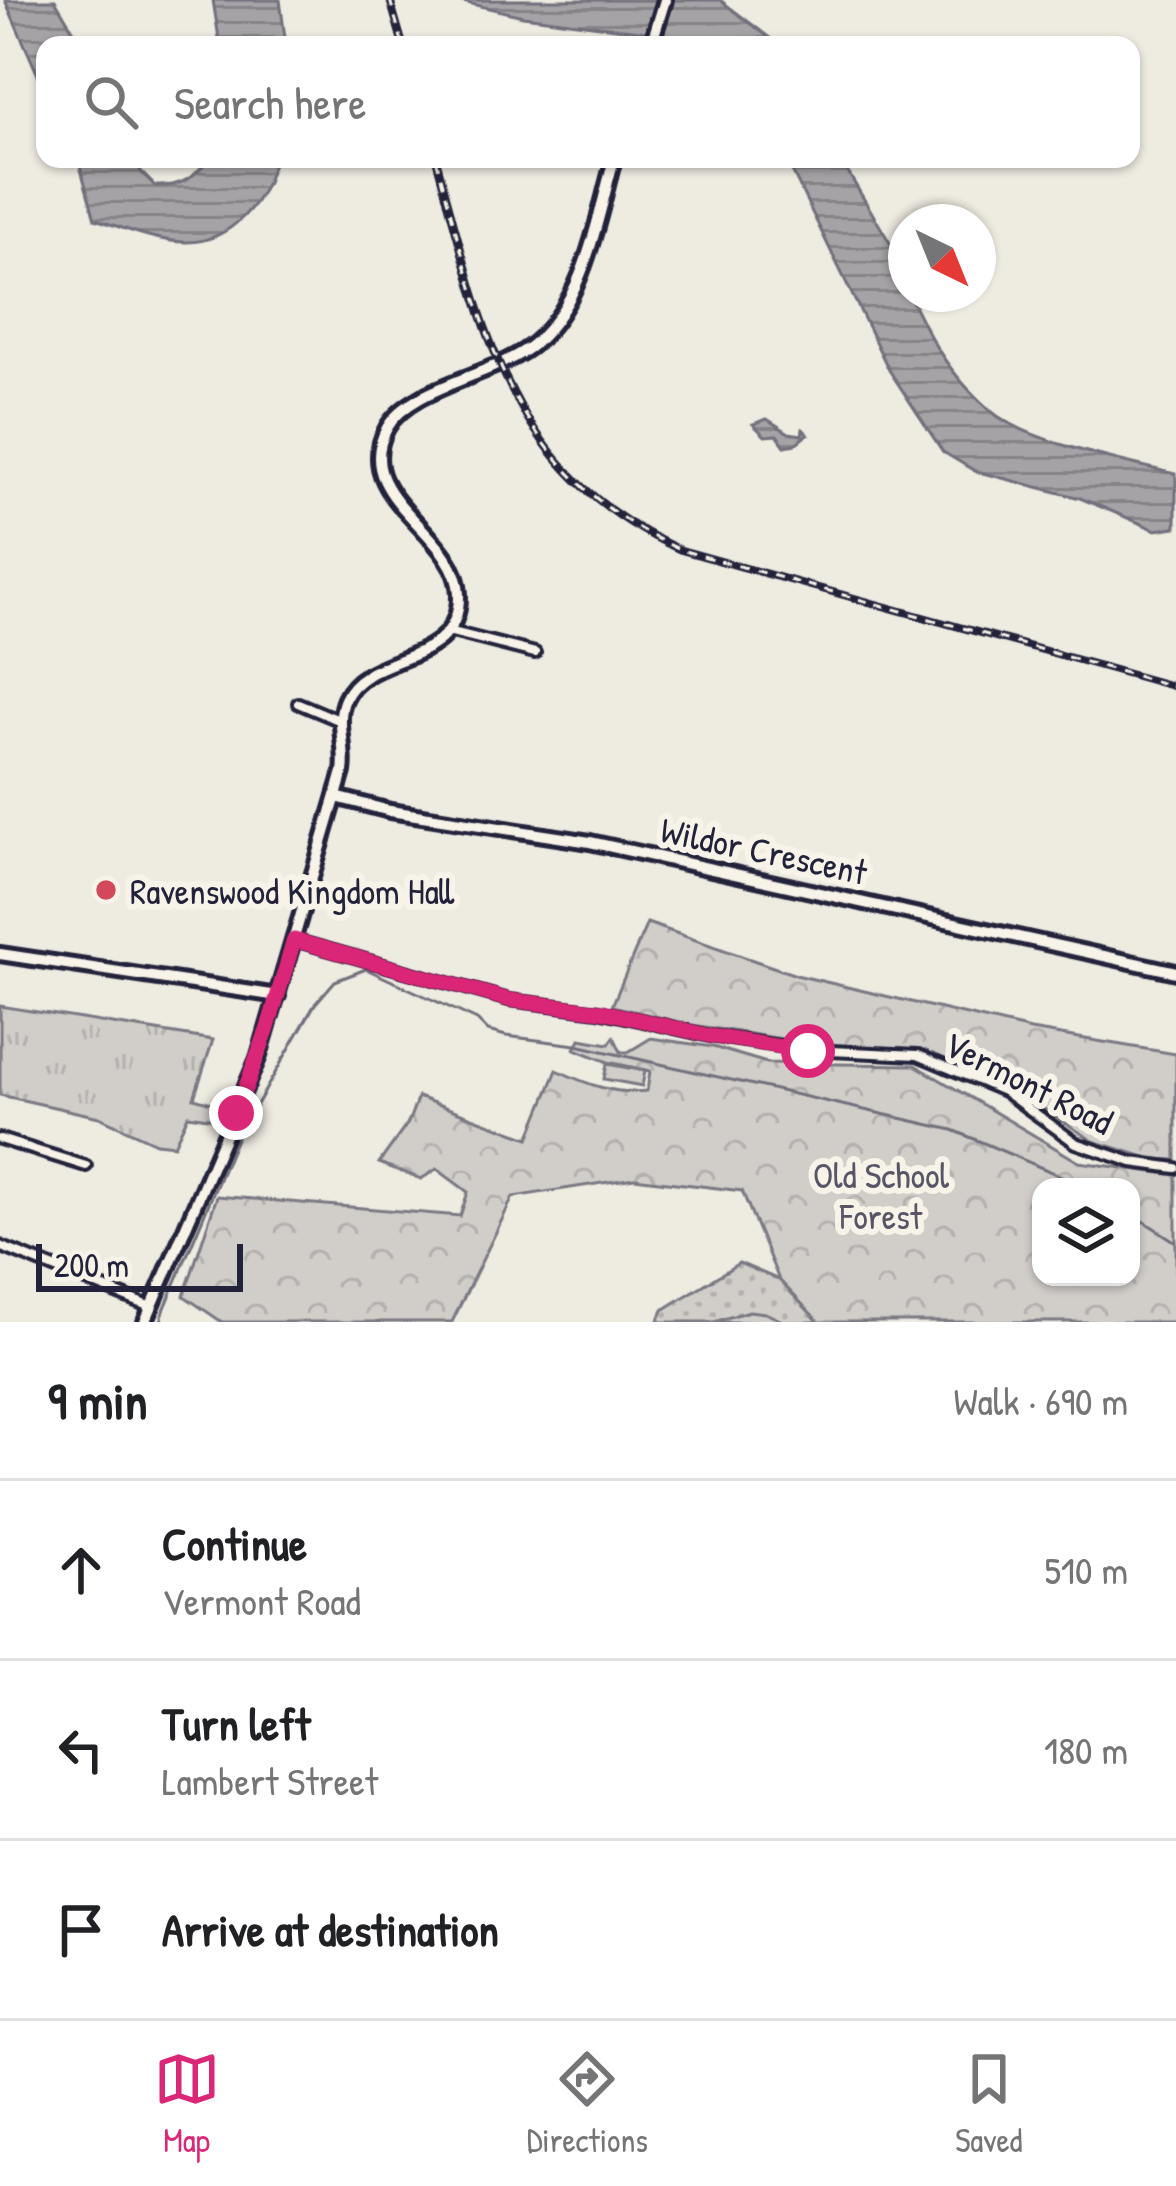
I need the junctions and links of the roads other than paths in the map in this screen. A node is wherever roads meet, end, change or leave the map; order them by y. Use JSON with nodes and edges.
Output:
{"nodes":[{"id":1,"x":665,"y":0,"type":"edge"},
{"id":2,"x":654,"y":36,"type":"edge"},
{"id":3,"x":611,"y":168,"type":"edge"},
{"id":4,"x":448,"y":631,"type":"junction"},
{"id":5,"x":535,"y":652,"type":"dead end"},
{"id":6,"x":298,"y":704,"type":"dead end"},
{"id":7,"x":341,"y":721,"type":"junction"},
{"id":8,"x":336,"y":797,"type":"junction"},
{"id":9,"x":294,"y":940,"type":"junction"},
{"id":10,"x":0,"y":954,"type":"edge"},
{"id":11,"x":1176,"y":972,"type":"edge"},
{"id":12,"x":278,"y":996,"type":"junction"},
{"id":13,"x":0,"y":1138,"type":"edge"},
{"id":14,"x":86,"y":1166,"type":"dead end"},
{"id":15,"x":1176,"y":1168,"type":"edge"},
{"id":16,"x":0,"y":1246,"type":"edge"},
{"id":17,"x":151,"y":1307,"type":"junction"},
{"id":18,"x":145,"y":1322,"type":"edge"}],
"edges":[{"from":1,"to":2,"type":"street"},
{"from":3,"to":4,"type":"street"},
{"from":4,"to":5,"type":"street"},
{"from":4,"to":7,"type":"street"},
{"from":6,"to":7,"type":"street"},
{"from":7,"to":8,"type":"street"},
{"from":8,"to":9,"type":"street"},
{"from":8,"to":11,"type":"street","name":"Wildor Crescent"},
{"from":9,"to":12,"type":"street"},
{"from":9,"to":15,"type":"street","name":"Vermont Road"},
{"from":10,"to":12,"type":"street"},
{"from":12,"to":17,"type":"street"},
{"from":13,"to":14,"type":"street"},
{"from":16,"to":17,"type":"street"},
{"from":17,"to":18,"type":"street"}]}
